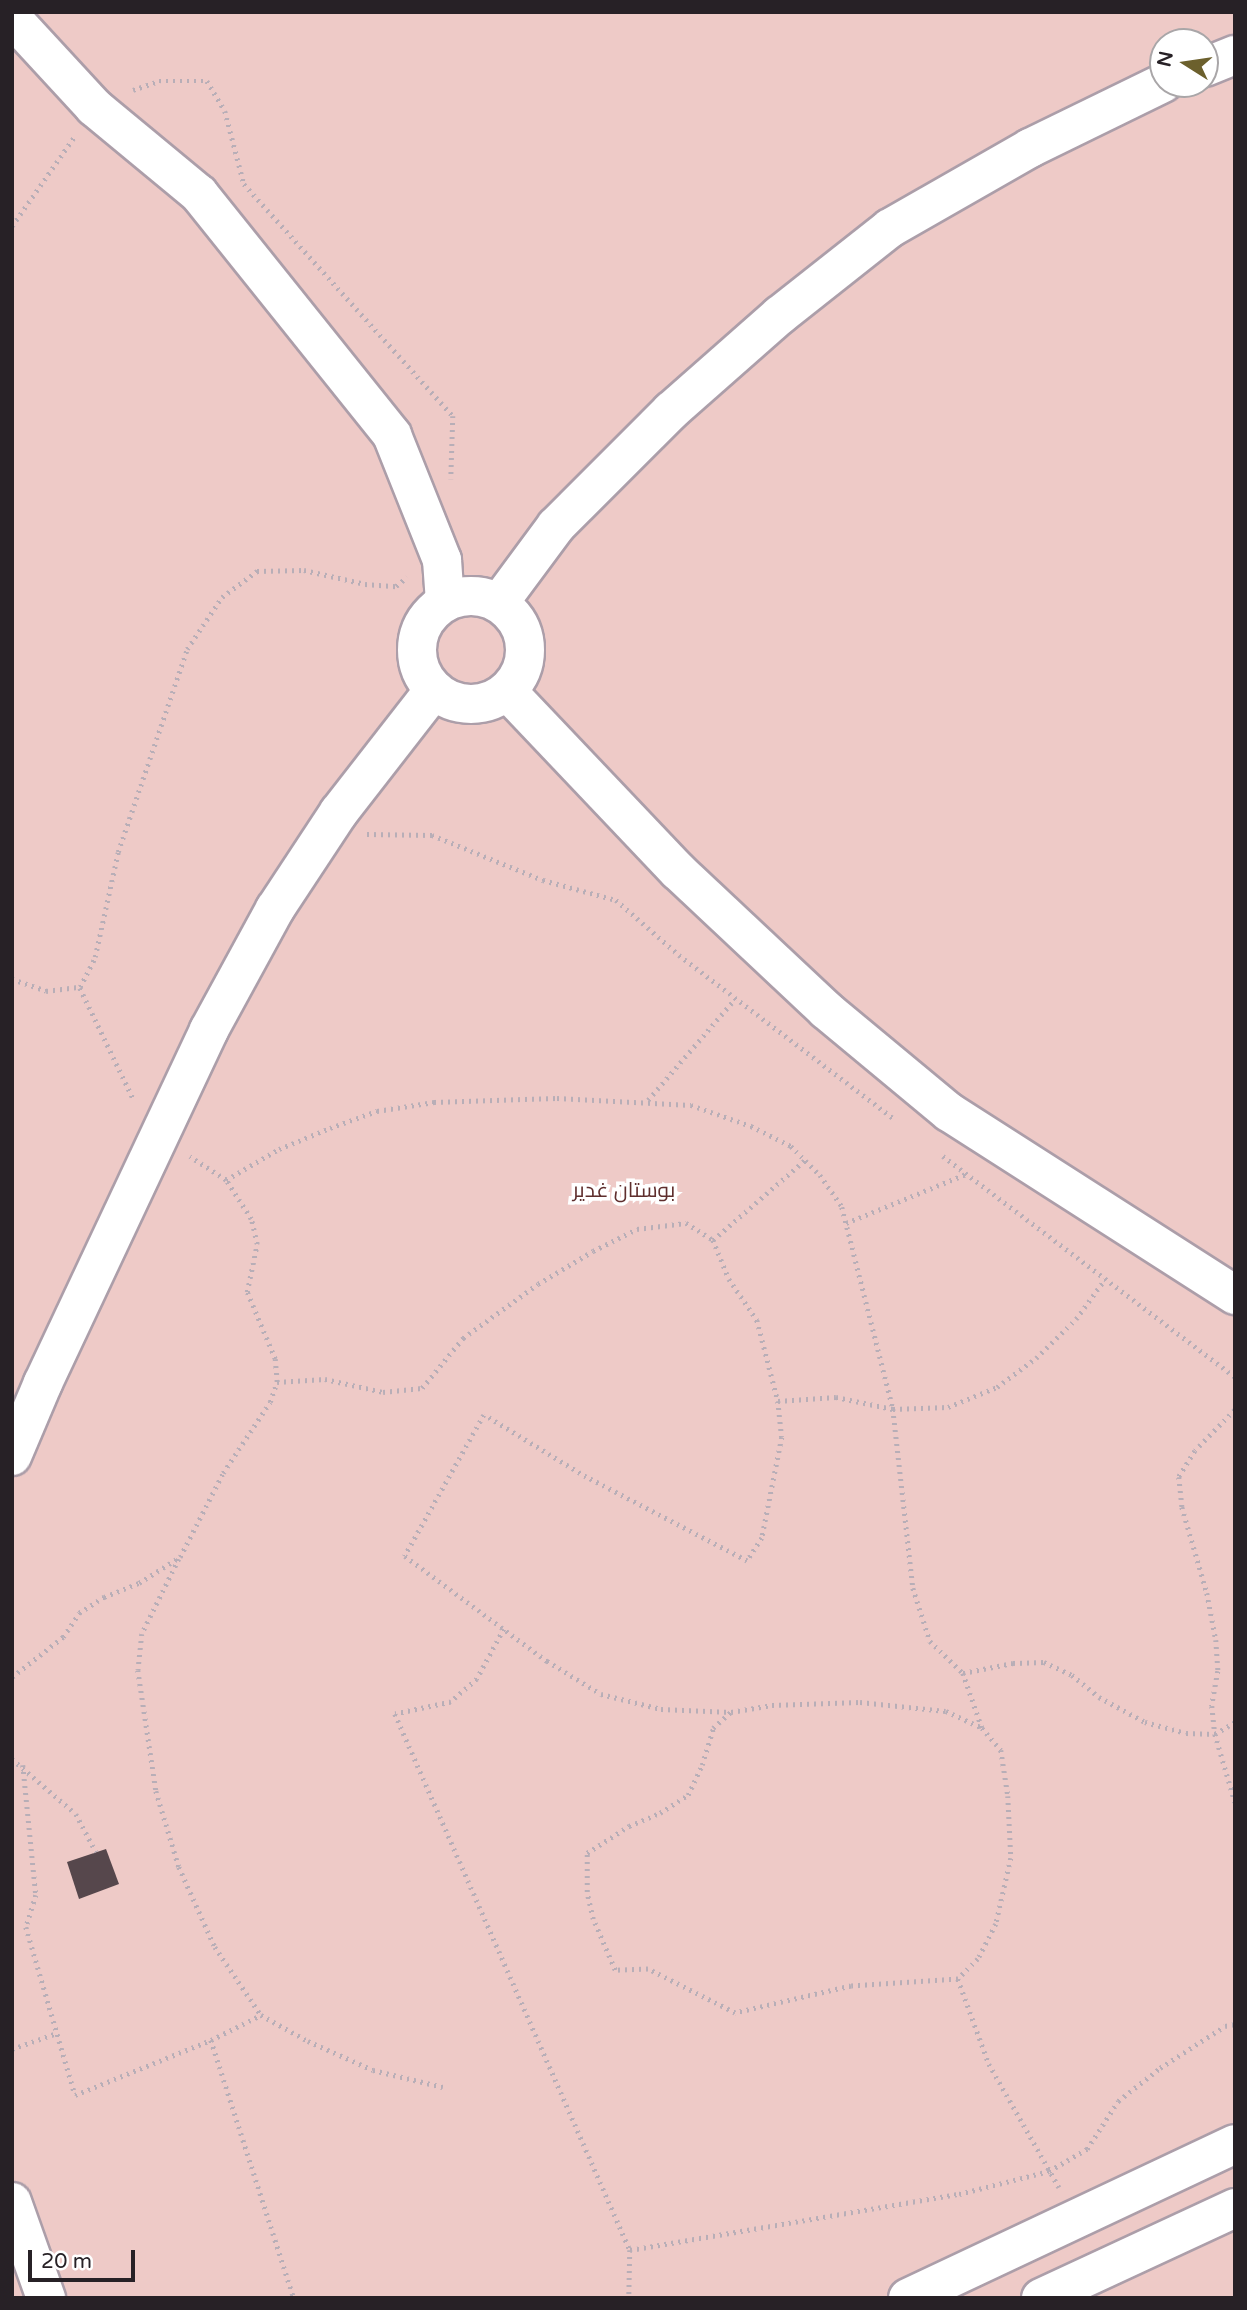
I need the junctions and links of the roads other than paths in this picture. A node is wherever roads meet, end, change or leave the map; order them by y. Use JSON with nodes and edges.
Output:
{"nodes":[{"id":1,"x":12,"y":18,"type":"edge"},
{"id":2,"x":1149,"y":90,"type":"edge"},
{"id":3,"x":445,"y":601,"type":"junction"},
{"id":4,"x":499,"y":603,"type":"junction"},
{"id":5,"x":434,"y":690,"type":"junction"},
{"id":6,"x":507,"y":691,"type":"junction"},
{"id":7,"x":1235,"y":1295,"type":"edge"},
{"id":8,"x":12,"y":1456,"type":"edge"},
{"id":9,"x":1235,"y":2144,"type":"edge"},
{"id":10,"x":12,"y":2202,"type":"edge"},
{"id":11,"x":1235,"y":2208,"type":"edge"},
{"id":12,"x":47,"y":2298,"type":"edge"},
{"id":13,"x":908,"y":2298,"type":"edge"},
{"id":14,"x":1041,"y":2298,"type":"edge"}],
"edges":[{"from":1,"to":3,"type":"lane"},
{"from":2,"to":4,"type":"lane"},
{"from":3,"to":4,"type":"lane"},
{"from":3,"to":5,"type":"lane"},
{"from":4,"to":6,"type":"lane"},
{"from":5,"to":6,"type":"lane"},
{"from":5,"to":8,"type":"lane"},
{"from":6,"to":7,"type":"lane"},
{"from":9,"to":13,"type":"lane"},
{"from":10,"to":12,"type":"lane"},
{"from":11,"to":14,"type":"lane"}]}
